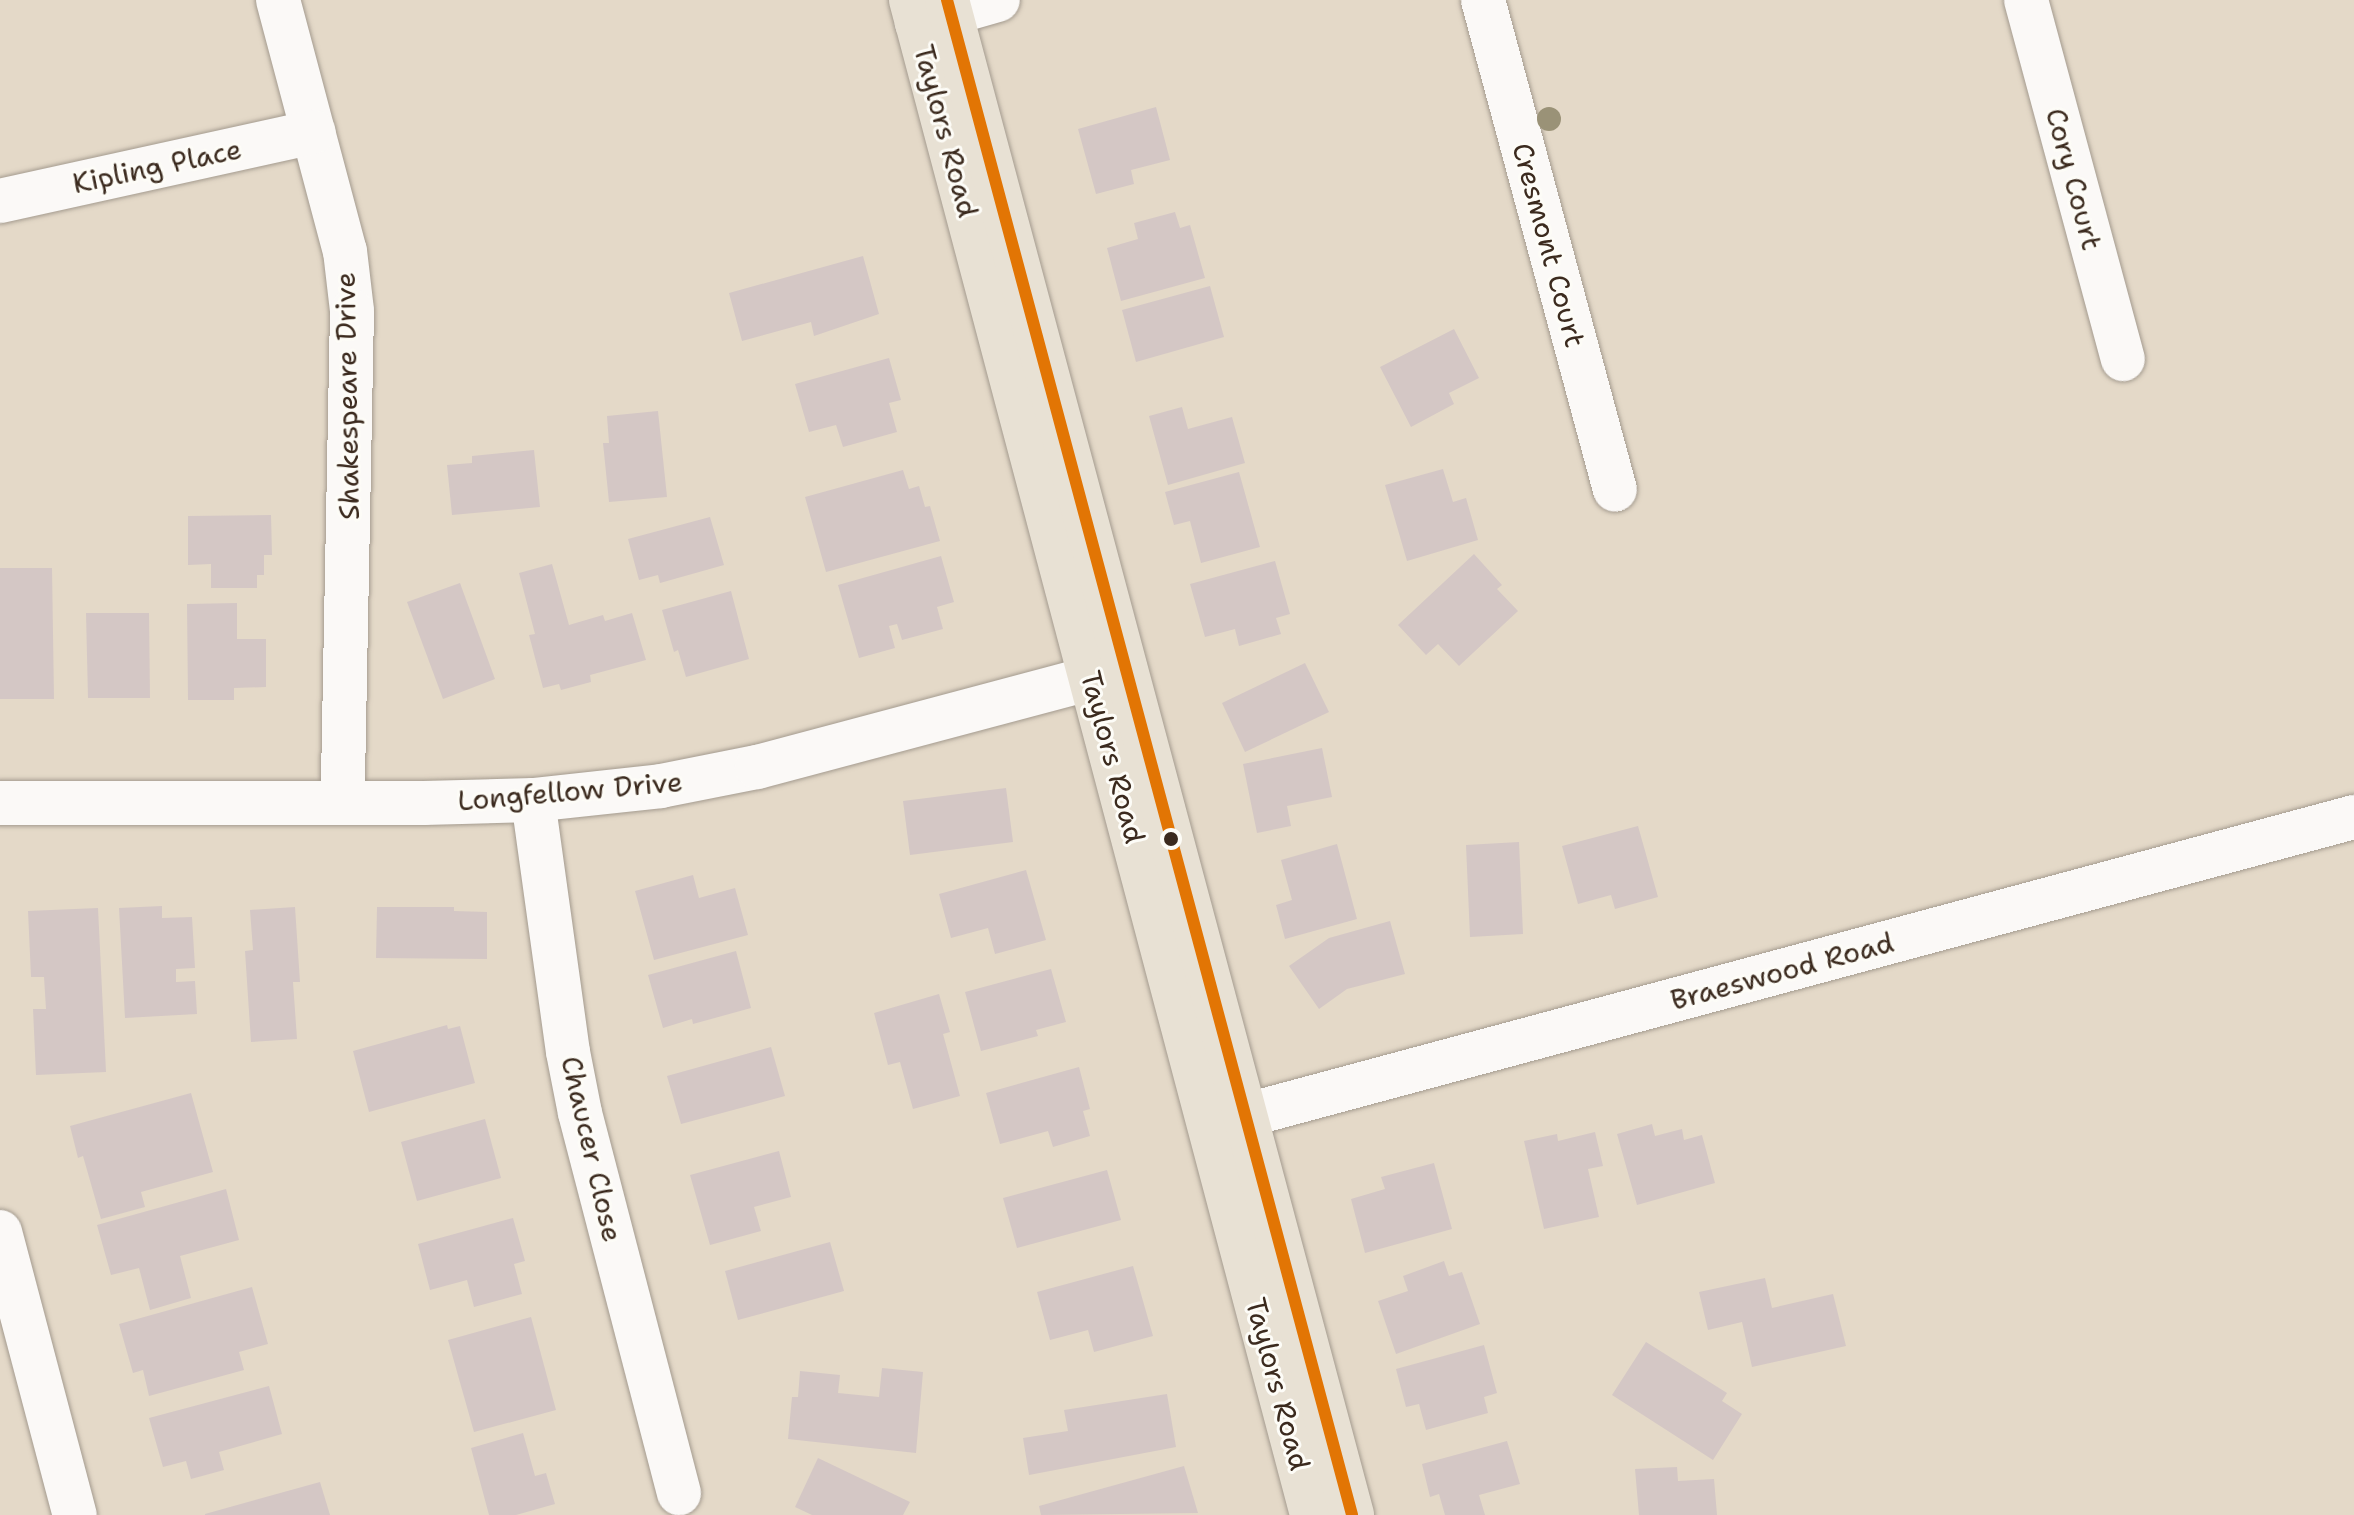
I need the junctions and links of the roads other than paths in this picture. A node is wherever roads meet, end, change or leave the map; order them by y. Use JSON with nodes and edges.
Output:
{"nodes":[{"id":1,"x":278,"y":0,"type":"edge"},
{"id":2,"x":998,"y":0,"type":"edge"},
{"id":3,"x":1483,"y":0,"type":"edge"},
{"id":4,"x":2026,"y":0,"type":"edge"},
{"id":5,"x":931,"y":9,"type":"edge"},
{"id":6,"x":313,"y":132,"type":"junction"},
{"id":7,"x":0,"y":201,"type":"edge"},
{"id":8,"x":2123,"y":359,"type":"dead end"},
{"id":9,"x":1615,"y":490,"type":"dead end"},
{"id":10,"x":1109,"y":674,"type":"junction"},
{"id":11,"x":533,"y":800,"type":"junction"},
{"id":12,"x":343,"y":802,"type":"junction"},
{"id":13,"x":0,"y":803,"type":"edge"},
{"id":14,"x":2354,"y":817,"type":"edge"},
{"id":15,"x":1228,"y":1120,"type":"junction"},
{"id":16,"x":0,"y":1232,"type":"edge"},
{"id":17,"x":679,"y":1493,"type":"dead end"},
{"id":18,"x":75,"y":1515,"type":"edge"},
{"id":19,"x":1312,"y":1515,"type":"edge"},
{"id":20,"x":1352,"y":1515,"type":"edge"}],
"edges":[{"from":1,"to":6,"type":"street","name":"Shakespeare Drive"},
{"from":2,"to":5,"type":"street"},
{"from":3,"to":9,"type":"street","name":"Cresmont Court"},
{"from":4,"to":8,"type":"street","name":"Cory Court"},
{"from":5,"to":10,"type":"main road","name":"Taylors Road"},
{"from":6,"to":7,"type":"street","name":"Kipling Place"},
{"from":6,"to":12,"type":"street","name":"Shakespeare Drive"},
{"from":10,"to":11,"type":"street","name":"Longfellow Drive"},
{"from":10,"to":15,"type":"main road","name":"Taylors Road"},
{"from":11,"to":12,"type":"street","name":"Longfellow Drive"},
{"from":11,"to":17,"type":"street","name":"Chaucer Close"},
{"from":12,"to":13,"type":"street","name":"Longfellow Drive"},
{"from":14,"to":15,"type":"street","name":"Braeswood Road"},
{"from":15,"to":19,"type":"main road","name":"Taylors Road"},
{"from":15,"to":20,"type":"main road","name":"Taylors Road"},
{"from":16,"to":18,"type":"street"}]}
